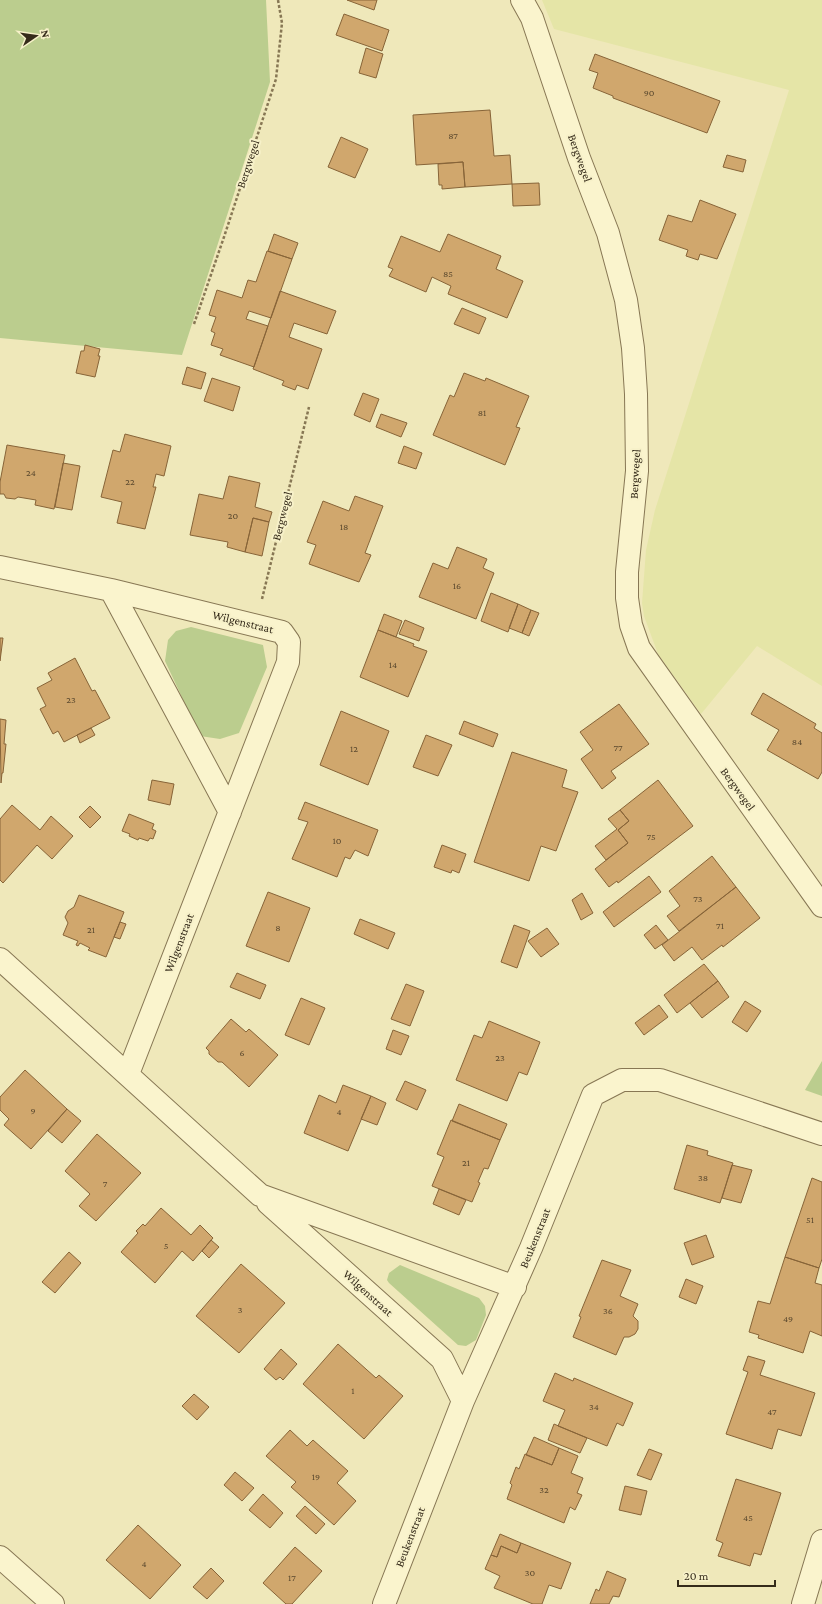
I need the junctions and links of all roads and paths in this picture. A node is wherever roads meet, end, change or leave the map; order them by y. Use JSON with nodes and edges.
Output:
{"nodes":[{"id":1,"x":278,"y":0,"type":"edge"},
{"id":2,"x":522,"y":0,"type":"edge"},
{"id":3,"x":194,"y":324,"type":"dead end"},
{"id":4,"x":309,"y":407,"type":"dead end"},
{"id":5,"x":0,"y":567,"type":"edge"},
{"id":6,"x":110,"y":590,"type":"junction"},
{"id":7,"x":256,"y":625,"type":"junction"},
{"id":8,"x":230,"y":812,"type":"junction"},
{"id":9,"x":822,"y":906,"type":"edge"},
{"id":10,"x":0,"y":960,"type":"edge"},
{"id":11,"x":128,"y":1074,"type":"junction"},
{"id":12,"x":822,"y":1134,"type":"edge"},
{"id":13,"x":260,"y":1195,"type":"junction"},
{"id":14,"x":515,"y":1287,"type":"junction"},
{"id":15,"x":464,"y":1401,"type":"junction"},
{"id":16,"x":822,"y":1540,"type":"edge"},
{"id":17,"x":0,"y":1557,"type":"edge"},
{"id":18,"x":53,"y":1604,"type":"edge"},
{"id":19,"x":384,"y":1604,"type":"edge"},
{"id":20,"x":803,"y":1604,"type":"edge"}],
"edges":[{"from":1,"to":3,"type":"path","name":"Bergwegel"},
{"from":2,"to":9,"type":"street","name":"Bergwegel"},
{"from":4,"to":7,"type":"path","name":"Bergwegel"},
{"from":5,"to":6,"type":"street","name":"Wilgenstraat"},
{"from":6,"to":7,"type":"street","name":"Wilgenstraat"},
{"from":6,"to":8,"type":"street"},
{"from":7,"to":8,"type":"street","name":"Wilgenstraat"},
{"from":8,"to":11,"type":"street","name":"Wilgenstraat"},
{"from":10,"to":11,"type":"street","name":"Wilgenstraat"},
{"from":11,"to":13,"type":"street","name":"Wilgenstraat"},
{"from":12,"to":14,"type":"street","name":"Beukenstraat"},
{"from":13,"to":14,"type":"street","name":"Wilgenstraat"},
{"from":13,"to":15,"type":"street","name":"Wilgenstraat"},
{"from":14,"to":15,"type":"street","name":"Beukenstraat"},
{"from":15,"to":19,"type":"street","name":"Beukenstraat"},
{"from":16,"to":20,"type":"street"},
{"from":17,"to":18,"type":"street"}]}
